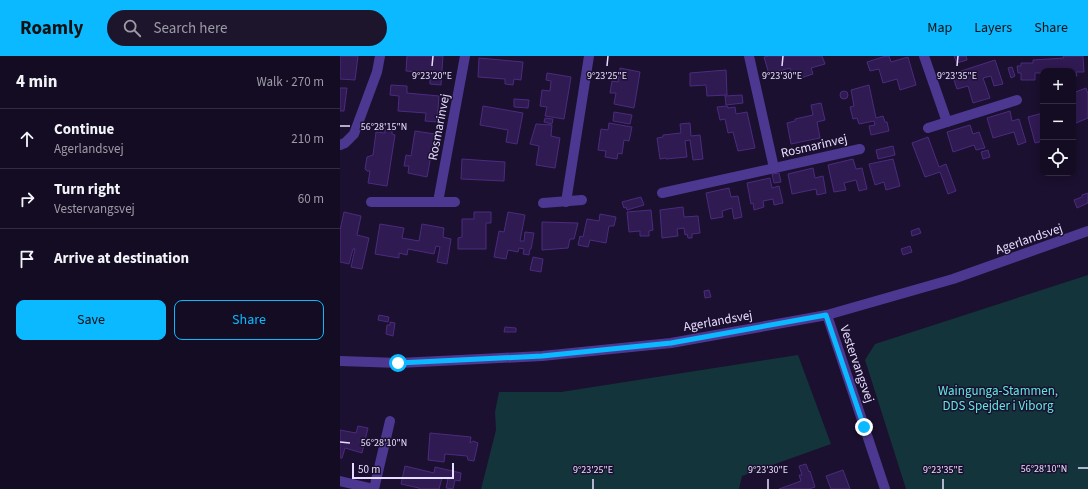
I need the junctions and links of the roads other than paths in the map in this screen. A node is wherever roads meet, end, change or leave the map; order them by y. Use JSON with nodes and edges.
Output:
{"nodes":[{"id":1,"x":380,"y":56,"type":"edge"},
{"id":2,"x":465,"y":56,"type":"edge"},
{"id":3,"x":589,"y":56,"type":"edge"},
{"id":4,"x":749,"y":56,"type":"edge"},
{"id":5,"x":924,"y":56,"type":"edge"},
{"id":6,"x":1017,"y":100,"type":"dead end"},
{"id":7,"x":947,"y":122,"type":"junction"},
{"id":8,"x":928,"y":128,"type":"dead end"},
{"id":9,"x":340,"y":145,"type":"edge"},
{"id":10,"x":860,"y":149,"type":"dead end"},
{"id":11,"x":774,"y":168,"type":"junction"},
{"id":12,"x":662,"y":193,"type":"dead end"},
{"id":13,"x":582,"y":200,"type":"dead end"},
{"id":14,"x":371,"y":202,"type":"dead end"},
{"id":15,"x":438,"y":202,"type":"junction"},
{"id":16,"x":455,"y":202,"type":"dead end"},
{"id":17,"x":566,"y":202,"type":"junction"},
{"id":18,"x":543,"y":203,"type":"dead end"},
{"id":19,"x":1088,"y":231,"type":"edge"},
{"id":20,"x":826,"y":315,"type":"junction"},
{"id":21,"x":340,"y":361,"type":"edge"},
{"id":22,"x":390,"y":421,"type":"dead end"},
{"id":23,"x":340,"y":481,"type":"edge"},
{"id":24,"x":374,"y":489,"type":"edge"},
{"id":25,"x":885,"y":489,"type":"edge"}],
"edges":[{"from":1,"to":9,"type":"street"},
{"from":2,"to":15,"type":"street","name":"Rosmarinvej"},
{"from":3,"to":17,"type":"street"},
{"from":4,"to":11,"type":"street","name":"Rosmarinvej"},
{"from":5,"to":7,"type":"street"},
{"from":6,"to":7,"type":"street"},
{"from":7,"to":8,"type":"street"},
{"from":10,"to":11,"type":"street","name":"Rosmarinvej"},
{"from":11,"to":12,"type":"street","name":"Rosmarinvej"},
{"from":13,"to":17,"type":"street"},
{"from":14,"to":15,"type":"street"},
{"from":15,"to":16,"type":"street"},
{"from":17,"to":18,"type":"street"},
{"from":19,"to":20,"type":"street","name":"Agerlandsvej"},
{"from":20,"to":21,"type":"street","name":"Agerlandsvej"},
{"from":20,"to":25,"type":"street","name":"Vestervangsvej"},
{"from":22,"to":24,"type":"street"},
{"from":23,"to":24,"type":"street"}]}
